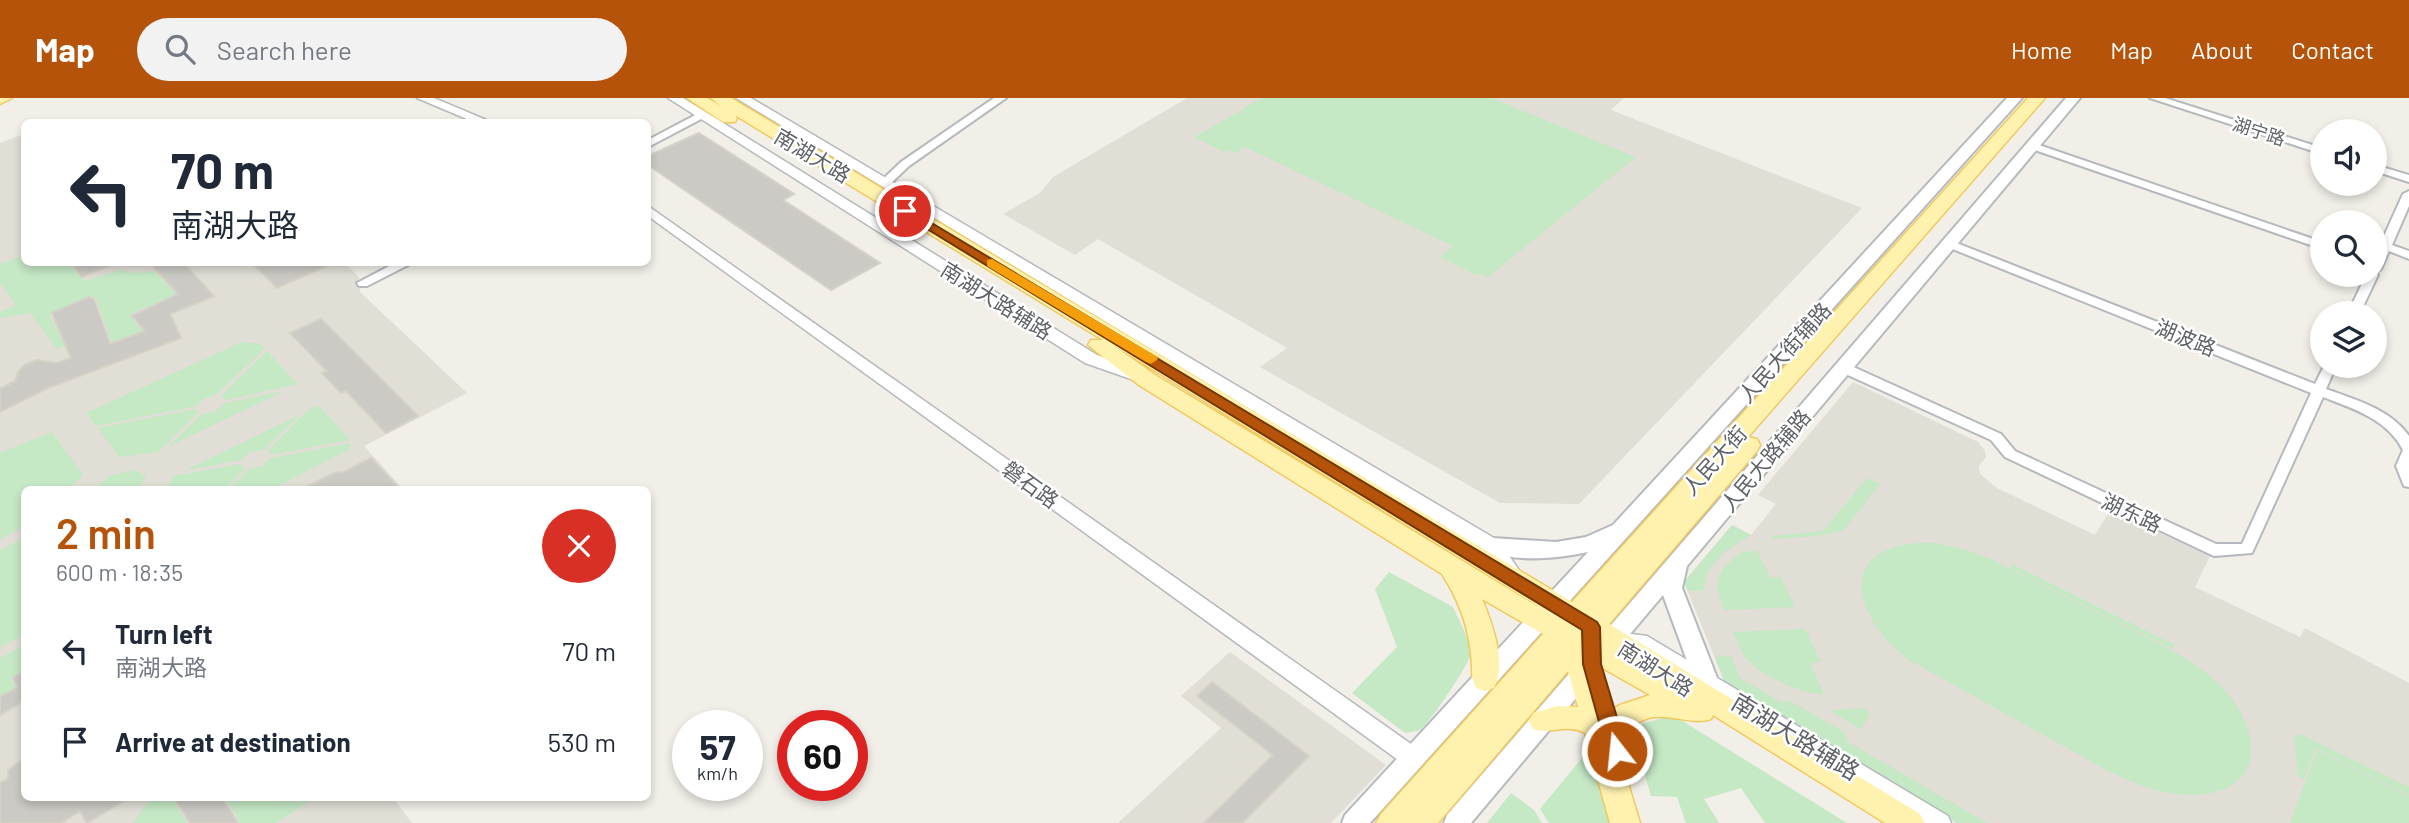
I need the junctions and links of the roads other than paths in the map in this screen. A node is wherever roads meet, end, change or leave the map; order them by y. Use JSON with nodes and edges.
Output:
{"nodes":[{"id":1,"x":423,"y":98,"type":"edge"},
{"id":2,"x":674,"y":98,"type":"edge"},
{"id":3,"x":719,"y":98,"type":"edge"},
{"id":4,"x":742,"y":98,"type":"edge"},
{"id":5,"x":1001,"y":98,"type":"edge"},
{"id":6,"x":2015,"y":98,"type":"edge"},
{"id":7,"x":2037,"y":98,"type":"edge"},
{"id":8,"x":2052,"y":98,"type":"edge"},
{"id":9,"x":2073,"y":98,"type":"edge"},
{"id":10,"x":2155,"y":98,"type":"edge"},
{"id":11,"x":698,"y":106,"type":"edge"},
{"id":12,"x":476,"y":119,"type":"edge"},
{"id":13,"x":651,"y":142,"type":"edge"},
{"id":14,"x":2033,"y":146,"type":"junction"},
{"id":15,"x":2310,"y":147,"type":"edge"},
{"id":16,"x":2387,"y":172,"type":"edge"},
{"id":17,"x":2409,"y":179,"type":"edge"},
{"id":18,"x":885,"y":183,"type":"junction"},
{"id":19,"x":2409,"y":194,"type":"edge"},
{"id":20,"x":651,"y":212,"type":"edge"},
{"id":21,"x":2310,"y":242,"type":"edge"},
{"id":22,"x":2387,"y":242,"type":"edge"},
{"id":23,"x":1950,"y":244,"type":"junction"},
{"id":24,"x":2387,"y":247,"type":"edge"},
{"id":25,"x":2409,"y":255,"type":"edge"},
{"id":26,"x":399,"y":266,"type":"edge"},
{"id":27,"x":363,"y":283,"type":"dead end"},
{"id":28,"x":1844,"y":368,"type":"junction"},
{"id":29,"x":2324,"y":378,"type":"edge"},
{"id":30,"x":2319,"y":390,"type":"junction"},
{"id":31,"x":2409,"y":451,"type":"edge"},
{"id":32,"x":2409,"y":482,"type":"edge"},
{"id":33,"x":1626,"y":525,"type":"junction"},
{"id":34,"x":1492,"y":546,"type":"junction"},
{"id":35,"x":1680,"y":560,"type":"junction"},
{"id":36,"x":1446,"y":564,"type":"junction"},
{"id":37,"x":1515,"y":579,"type":"junction"},
{"id":38,"x":1579,"y":639,"type":"junction"},
{"id":39,"x":1485,"y":680,"type":"junction"},
{"id":40,"x":1708,"y":683,"type":"junction"},
{"id":41,"x":1701,"y":711,"type":"junction"},
{"id":42,"x":1543,"y":721,"type":"junction"},
{"id":43,"x":1604,"y":727,"type":"junction"},
{"id":44,"x":1413,"y":758,"type":"junction"},
{"id":45,"x":1354,"y":823,"type":"edge"},
{"id":46,"x":1391,"y":823,"type":"edge"},
{"id":47,"x":1419,"y":823,"type":"edge"},
{"id":48,"x":1456,"y":823,"type":"edge"},
{"id":49,"x":1625,"y":823,"type":"edge"},
{"id":50,"x":1637,"y":823,"type":"edge"},
{"id":51,"x":1884,"y":823,"type":"edge"},
{"id":52,"x":1910,"y":823,"type":"edge"},
{"id":53,"x":1940,"y":823,"type":"edge"}],
"edges":[{"from":1,"to":12,"type":"street"},
{"from":2,"to":11,"type":"street"},
{"from":3,"to":37,"type":"main road","name":"南湖大路"},
{"from":4,"to":18,"type":"street","name":"南湖大路辅路"},
{"from":5,"to":18,"type":"street"},
{"from":6,"to":33,"type":"main road","name":"人民大街辅路"},
{"from":7,"to":38,"type":"main road","name":"人民大街"},
{"from":8,"to":38,"type":"main road","name":"人民大街"},
{"from":9,"to":14,"type":"main road","name":"人民大路辅路"},
{"from":10,"to":15,"type":"street","name":"湖宁路"},
{"from":11,"to":13,"type":"street"},
{"from":11,"to":36,"type":"main road","name":"南湖大路"},
{"from":14,"to":21,"type":"street"},
{"from":14,"to":23,"type":"main road","name":"人民大路辅路"},
{"from":16,"to":17,"type":"street"},
{"from":18,"to":34,"type":"street","name":"南湖大路辅路"},
{"from":19,"to":22,"type":"street"},
{"from":20,"to":44,"type":"street","name":"磐石路"},
{"from":23,"to":28,"type":"main road","name":"人民大路辅路"},
{"from":23,"to":30,"type":"street","name":"湖波路"},
{"from":24,"to":25,"type":"street"},
{"from":26,"to":27,"type":"street"},
{"from":28,"to":30,"type":"street","name":"湖东路"},
{"from":28,"to":35,"type":"main road","name":"人民大路辅路"},
{"from":29,"to":30,"type":"street","name":"湖东路"},
{"from":30,"to":31,"type":"street","name":"湖波路"},
{"from":31,"to":32,"type":"street","name":"湖波路"},
{"from":33,"to":34,"type":"main road"},
{"from":33,"to":38,"type":"main road","name":"人民大街辅路"},
{"from":34,"to":37,"type":"street","name":"南湖大路辅路"},
{"from":35,"to":38,"type":"main road","name":"人民大路辅路"},
{"from":35,"to":40,"type":"main road"},
{"from":36,"to":38,"type":"main road","name":"南湖大路"},
{"from":36,"to":39,"type":"main road"},
{"from":37,"to":38,"type":"main road","name":"南湖大路"},
{"from":38,"to":39,"type":"main road","name":"人民大街辅路"},
{"from":38,"to":40,"type":"street","name":"南湖大路辅路"},
{"from":38,"to":41,"type":"main road","name":"南湖大路"},
{"from":38,"to":42,"type":"main road","name":"人民大路辅路"},
{"from":38,"to":43,"type":"main road"},
{"from":38,"to":46,"type":"main road","name":"人民大街"},
{"from":38,"to":47,"type":"main road","name":"人民大街"},
{"from":38,"to":52,"type":"main road","name":"南湖大路"},
{"from":39,"to":44,"type":"main road","name":"人民大街辅路"},
{"from":40,"to":53,"type":"street","name":"南湖大路辅路"},
{"from":41,"to":43,"type":"main road"},
{"from":41,"to":51,"type":"main road","name":"南湖大路"},
{"from":42,"to":43,"type":"main road"},
{"from":42,"to":48,"type":"main road","name":"人民大路辅路"},
{"from":43,"to":49,"type":"main road"},
{"from":43,"to":50,"type":"main road"},
{"from":44,"to":45,"type":"main road","name":"人民大街辅路"}]}
